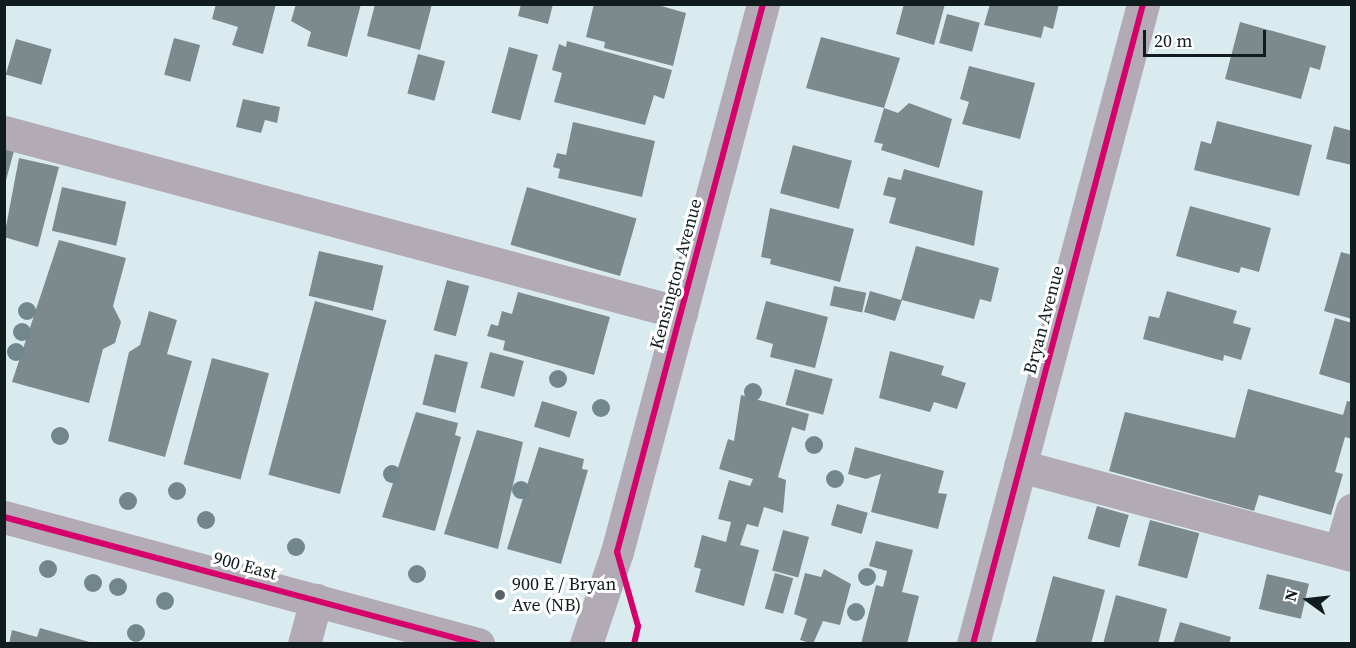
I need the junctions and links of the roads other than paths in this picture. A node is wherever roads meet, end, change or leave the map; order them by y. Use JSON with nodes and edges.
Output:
{"nodes":[{"id":1,"x":763,"y":4,"type":"edge"},
{"id":2,"x":1143,"y":4,"type":"edge"},
{"id":3,"x":4,"y":132,"type":"edge"},
{"id":4,"x":681,"y":313,"type":"junction"},
{"id":5,"x":1020,"y":466,"type":"junction"},
{"id":6,"x":1352,"y":510,"type":"edge"},
{"id":7,"x":4,"y":517,"type":"edge"},
{"id":8,"x":1346,"y":553,"type":"edge"},
{"id":9,"x":316,"y":600,"type":"junction"},
{"id":10,"x":304,"y":644,"type":"edge"},
{"id":11,"x":478,"y":644,"type":"edge"},
{"id":12,"x":586,"y":644,"type":"edge"},
{"id":13,"x":973,"y":644,"type":"edge"}],
"edges":[{"from":1,"to":4,"type":"street","name":"Kensington Avenue"},
{"from":2,"to":5,"type":"street","name":"Bryan Avenue"},
{"from":3,"to":4,"type":"street"},
{"from":4,"to":12,"type":"street","name":"Kensington Avenue"},
{"from":5,"to":8,"type":"street"},
{"from":5,"to":13,"type":"street","name":"Bryan Avenue"},
{"from":6,"to":8,"type":"street"},
{"from":7,"to":9,"type":"street","name":"900 East"},
{"from":9,"to":10,"type":"street"},
{"from":9,"to":11,"type":"street","name":"900 East"}]}
